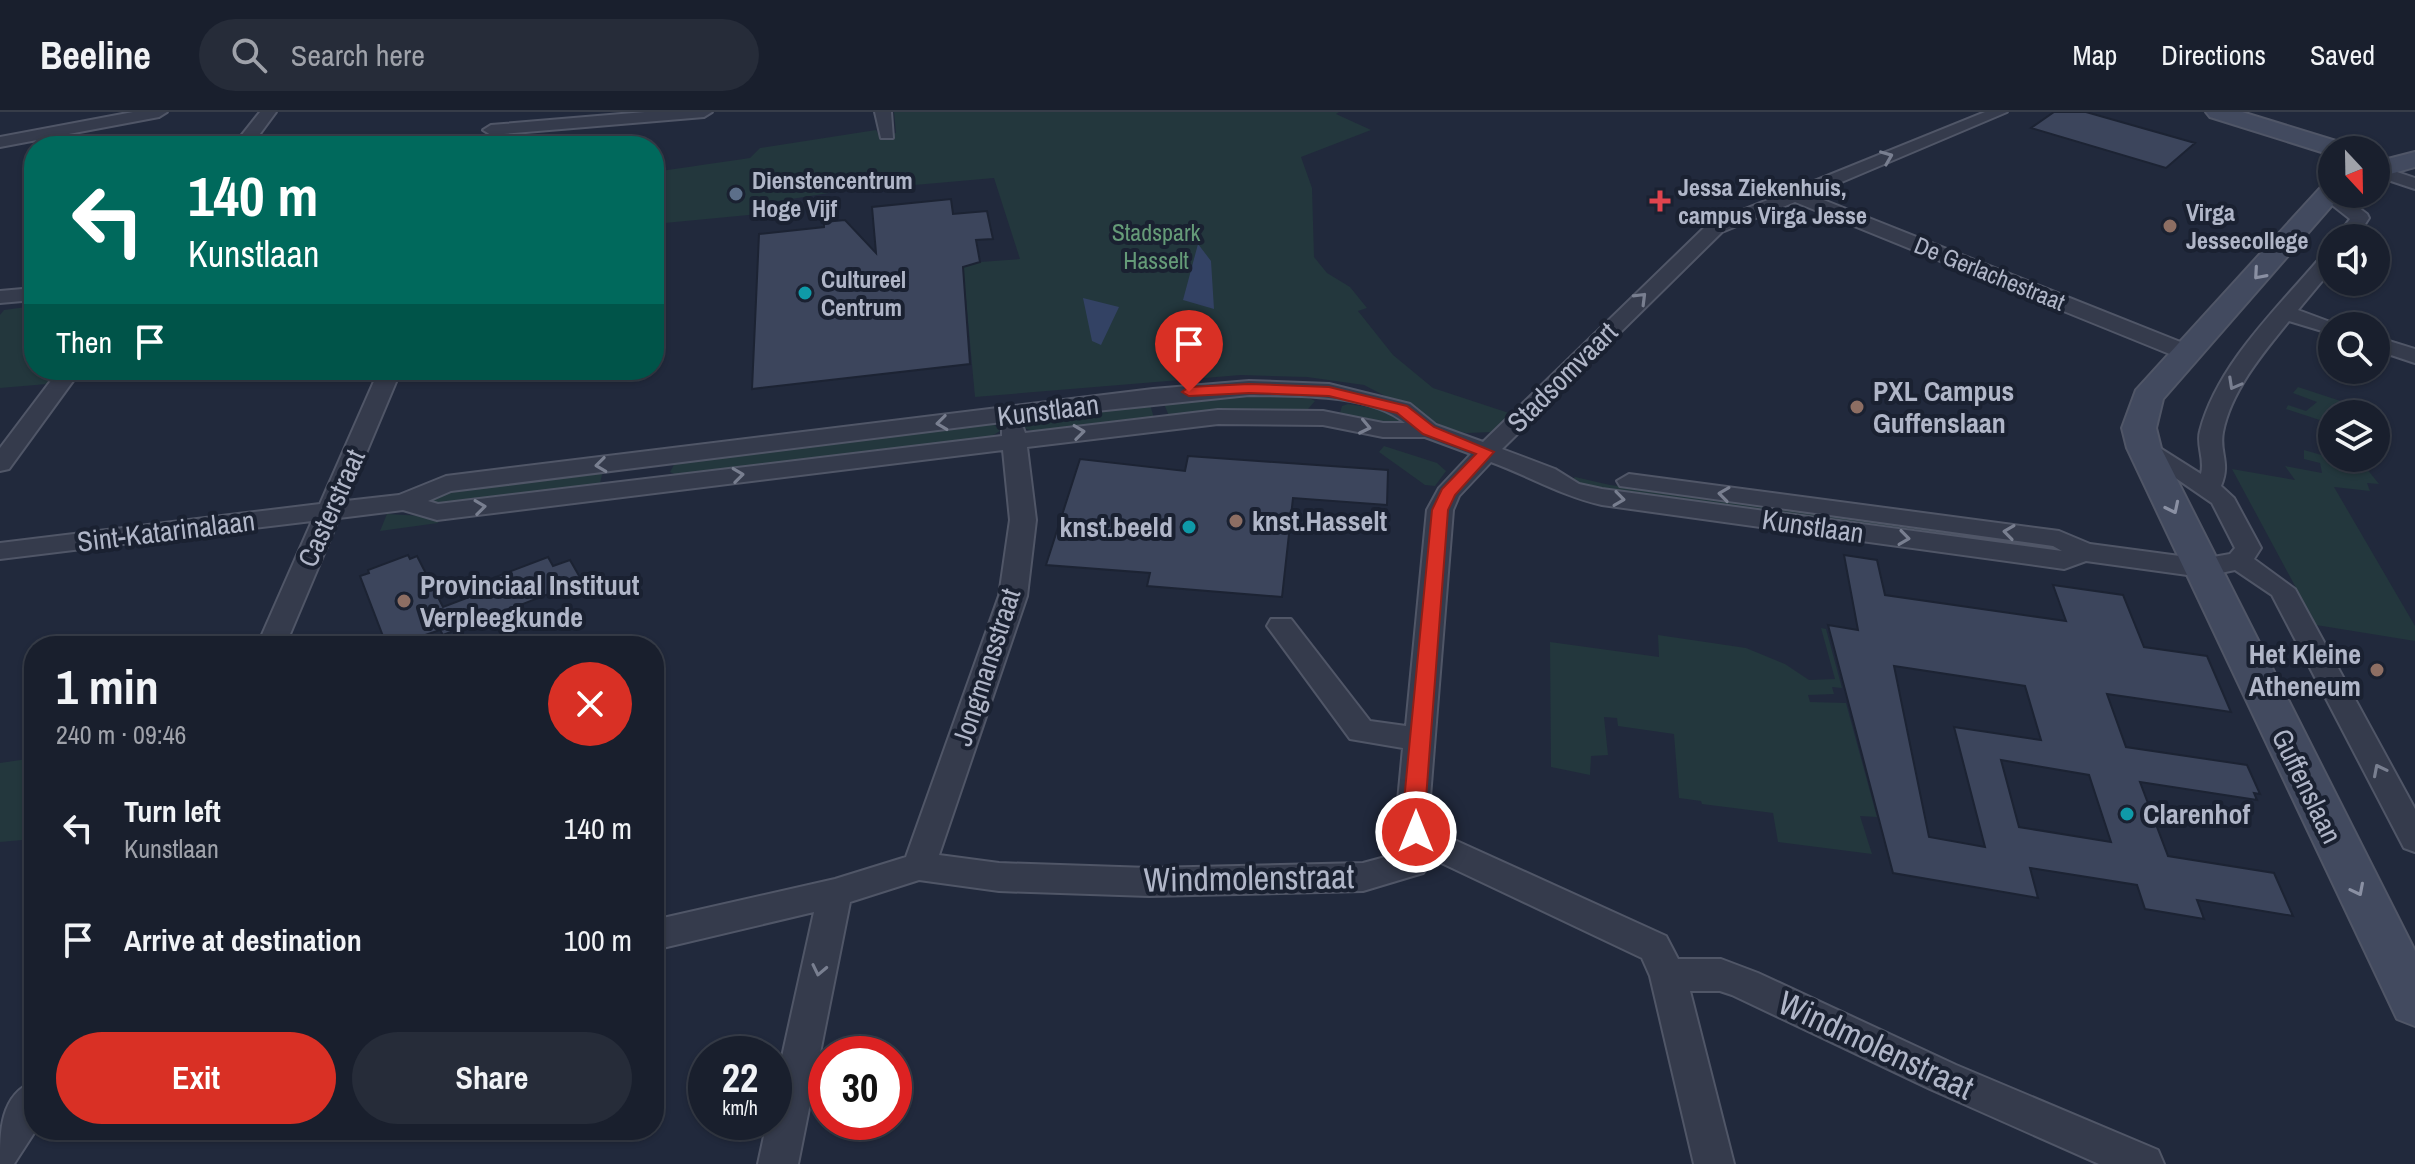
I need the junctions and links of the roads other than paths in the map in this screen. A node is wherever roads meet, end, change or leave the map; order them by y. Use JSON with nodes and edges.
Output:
{"nodes":[{"id":1,"x":159,"y":112,"type":"edge"},
{"id":2,"x":268,"y":112,"type":"edge"},
{"id":3,"x":499,"y":112,"type":"edge"},
{"id":4,"x":704,"y":112,"type":"edge"},
{"id":5,"x":883,"y":112,"type":"edge"},
{"id":6,"x":1999,"y":112,"type":"edge"},
{"id":7,"x":2221,"y":112,"type":"edge"},
{"id":8,"x":0,"y":120,"type":"edge"},
{"id":9,"x":887,"y":134,"type":"dead end"},
{"id":10,"x":37,"y":136,"type":"edge"},
{"id":11,"x":250,"y":136,"type":"edge"},
{"id":12,"x":489,"y":136,"type":"edge"},
{"id":13,"x":505,"y":136,"type":"edge"},
{"id":14,"x":24,"y":139,"type":"edge"},
{"id":15,"x":2,"y":143,"type":"edge"},
{"id":16,"x":2318,"y":143,"type":"edge"},
{"id":17,"x":2415,"y":159,"type":"edge"},
{"id":18,"x":2390,"y":166,"type":"edge"},
{"id":19,"x":2390,"y":175,"type":"edge"},
{"id":20,"x":2415,"y":184,"type":"edge"},
{"id":21,"x":1795,"y":195,"type":"junction"},
{"id":22,"x":2318,"y":205,"type":"edge"},
{"id":23,"x":2349,"y":208,"type":"edge"},
{"id":24,"x":2356,"y":224,"type":"edge"},
{"id":25,"x":2318,"y":274,"type":"edge"},
{"id":26,"x":24,"y":295,"type":"edge"},
{"id":27,"x":0,"y":297,"type":"edge"},
{"id":28,"x":2287,"y":313,"type":"junction"},
{"id":29,"x":2318,"y":323,"type":"edge"},
{"id":30,"x":2390,"y":348,"type":"edge"},
{"id":31,"x":2185,"y":352,"type":"junction"},
{"id":32,"x":2415,"y":356,"type":"edge"},
{"id":33,"x":63,"y":380,"type":"edge"},
{"id":34,"x":386,"y":380,"type":"edge"},
{"id":35,"x":1329,"y":391,"type":"junction"},
{"id":36,"x":1323,"y":418,"type":"junction"},
{"id":37,"x":1012,"y":427,"type":"junction"},
{"id":38,"x":1428,"y":430,"type":"junction"},
{"id":39,"x":2144,"y":448,"type":"junction"},
{"id":40,"x":1487,"y":452,"type":"junction"},
{"id":41,"x":660,"y":457,"type":"junction"},
{"id":42,"x":0,"y":464,"type":"edge"},
{"id":43,"x":655,"y":486,"type":"junction"},
{"id":44,"x":2208,"y":487,"type":"junction"},
{"id":45,"x":404,"y":502,"type":"junction"},
{"id":46,"x":331,"y":511,"type":"junction"},
{"id":47,"x":0,"y":551,"type":"edge"},
{"id":48,"x":2220,"y":565,"type":"junction"},
{"id":49,"x":1281,"y":626,"type":"dead end"},
{"id":50,"x":275,"y":636,"type":"edge"},
{"id":51,"x":1421,"y":739,"type":"junction"},
{"id":52,"x":2412,"y":829,"type":"edge"},
{"id":53,"x":1428,"y":842,"type":"junction"},
{"id":54,"x":919,"y":866,"type":"junction"},
{"id":55,"x":835,"y":893,"type":"junction"},
{"id":56,"x":664,"y":933,"type":"edge"},
{"id":57,"x":1668,"y":975,"type":"junction"},
{"id":58,"x":2415,"y":1003,"type":"edge"},
{"id":59,"x":24,"y":1114,"type":"edge"},
{"id":60,"x":0,"y":1150,"type":"edge"},
{"id":61,"x":778,"y":1164,"type":"edge"},
{"id":62,"x":1714,"y":1164,"type":"edge"},
{"id":63,"x":2144,"y":1164,"type":"edge"}],
"edges":[{"from":1,"to":10,"type":"street"},
{"from":2,"to":11,"type":"street"},
{"from":3,"to":12,"type":"street"},
{"from":4,"to":13,"type":"street"},
{"from":5,"to":9,"type":"street"},
{"from":21,"to":6,"type":"street","name":"Stadsomvaart","one_way":true},
{"from":7,"to":16,"type":"main road"},
{"from":8,"to":15,"type":"street"},
{"from":14,"to":15,"type":"street"},
{"from":17,"to":18,"type":"main road"},
{"from":19,"to":20,"type":"street"},
{"from":21,"to":31,"type":"street","name":"De Gerlachestraat"},
{"from":40,"to":21,"type":"street","name":"Stadsomvaart","one_way":true},
{"from":22,"to":31,"type":"main road","name":"Guffenslaan","one_way":true},
{"from":23,"to":24,"type":"street","name":"Guffenslaan"},
{"from":25,"to":28,"type":"street"},
{"from":26,"to":27,"type":"street"},
{"from":28,"to":29,"type":"street"},
{"from":28,"to":44,"type":"street","one_way":true},
{"from":30,"to":32,"type":"street"},
{"from":31,"to":39,"type":"main road","name":"Guffenslaan"},
{"from":33,"to":42,"type":"street"},
{"from":34,"to":46,"type":"street","name":"Casterstraat"},
{"from":35,"to":36,"type":"street"},
{"from":35,"to":37,"type":"street","name":"Kunstlaan"},
{"from":35,"to":38,"type":"street","name":"Kunstlaan"},
{"from":37,"to":36,"type":"street","name":"Kunstlaan","one_way":true},
{"from":36,"to":38,"type":"street","name":"Kunstlaan","one_way":true},
{"from":37,"to":41,"type":"street","name":"Kunstlaan","one_way":true},
{"from":43,"to":37,"type":"street","name":"Kunstlaan","one_way":true},
{"from":37,"to":54,"type":"street","name":"Jongmansstraat"},
{"from":38,"to":40,"type":"street","name":"Kunstlaan"},
{"from":39,"to":44,"type":"street","name":"Guffenslaan"},
{"from":39,"to":48,"type":"main road","name":"Guffenslaan","one_way":true},
{"from":40,"to":48,"type":"street","name":"Kunstlaan"},
{"from":40,"to":51,"type":"street","name":"Stadsomvaart"},
{"from":41,"to":43,"type":"street"},
{"from":41,"to":45,"type":"street","name":"Kunstlaan","one_way":true},
{"from":45,"to":43,"type":"street","name":"Kunstlaan","one_way":true},
{"from":44,"to":48,"type":"street","name":"Guffenslaan"},
{"from":45,"to":46,"type":"street","name":"Kunstlaan"},
{"from":46,"to":47,"type":"street","name":"Sint-Katarinalaan"},
{"from":46,"to":50,"type":"street","name":"Casterstraat"},
{"from":52,"to":48,"type":"street","one_way":true},
{"from":48,"to":58,"type":"main road","name":"Guffenslaan","one_way":true},
{"from":49,"to":51,"type":"street"},
{"from":51,"to":53,"type":"street","name":"Stadsomvaart"},
{"from":53,"to":54,"type":"street","name":"Windmolenstraat"},
{"from":53,"to":57,"type":"street"},
{"from":54,"to":55,"type":"street","name":"Windmolenstraat"},
{"from":55,"to":56,"type":"street","name":"Windmolenstraat"},
{"from":55,"to":61,"type":"street","one_way":true},
{"from":57,"to":62,"type":"street"},
{"from":57,"to":63,"type":"street","name":"Windmolenstraat"},
{"from":59,"to":60,"type":"street"}]}
